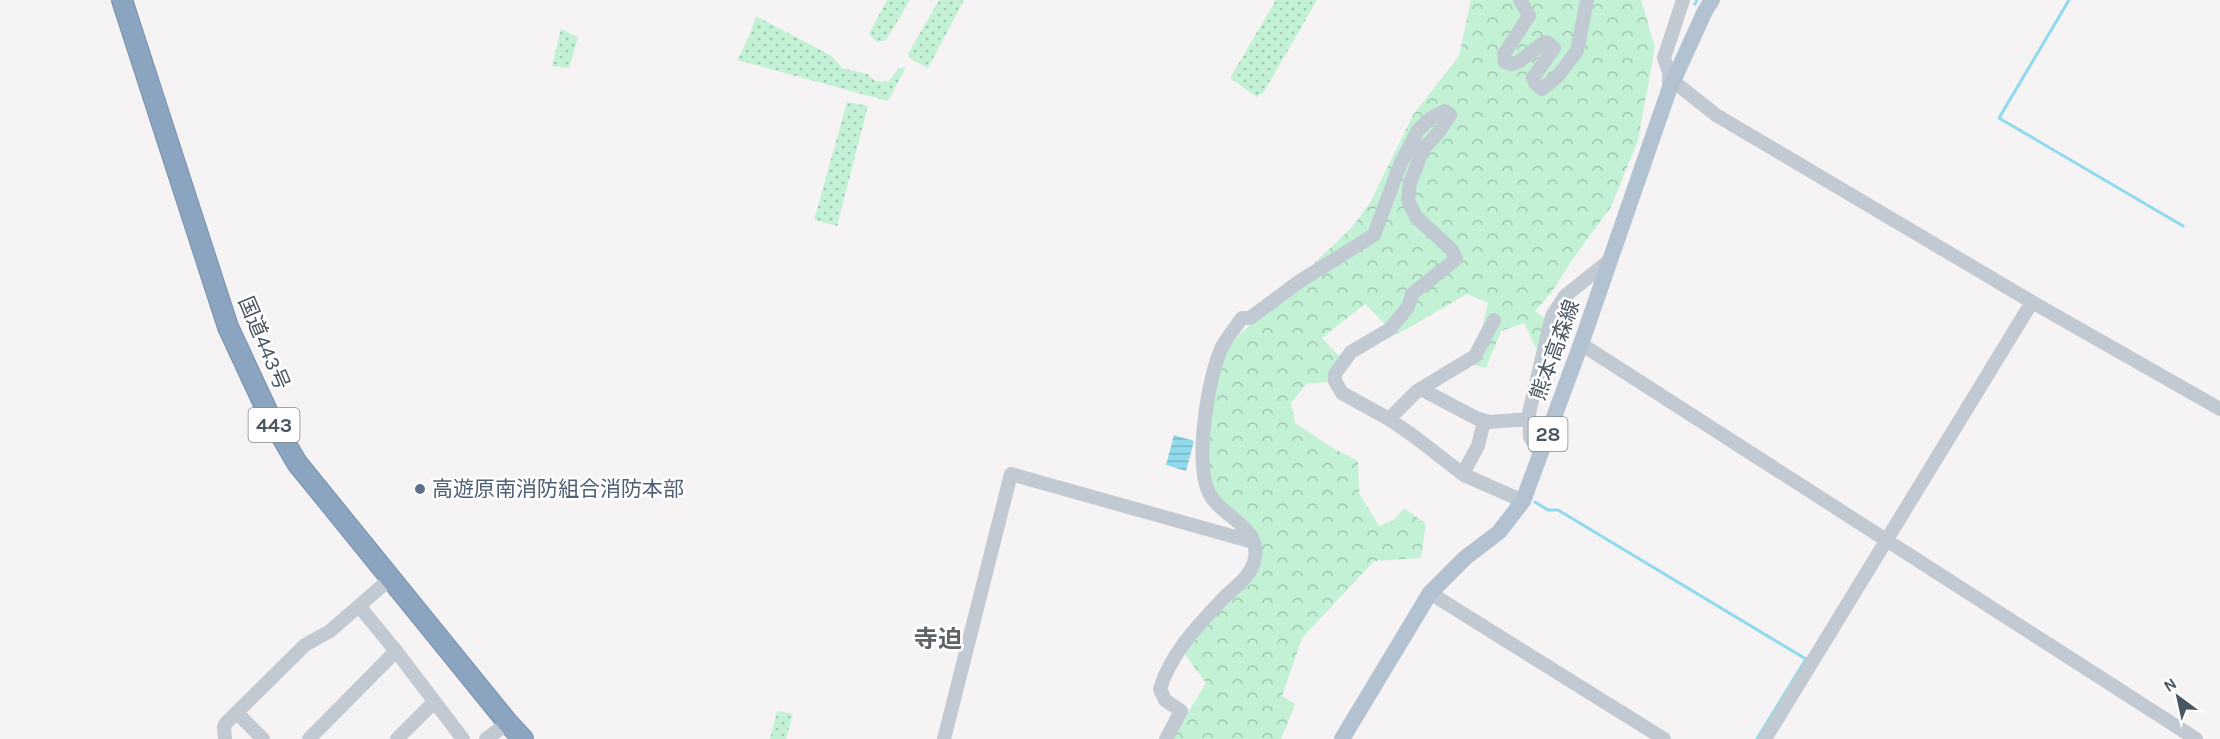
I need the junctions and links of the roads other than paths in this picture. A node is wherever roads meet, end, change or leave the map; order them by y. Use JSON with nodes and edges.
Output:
{"nodes":[{"id":1,"x":123,"y":0,"type":"edge"},
{"id":2,"x":1520,"y":0,"type":"edge"},
{"id":3,"x":1587,"y":0,"type":"edge"},
{"id":4,"x":1683,"y":0,"type":"edge"},
{"id":5,"x":1712,"y":0,"type":"edge"},
{"id":6,"x":1671,"y":86,"type":"junction"},
{"id":7,"x":1610,"y":260,"type":"junction"},
{"id":8,"x":2032,"y":302,"type":"junction"},
{"id":9,"x":1494,"y":320,"type":"dead end"},
{"id":10,"x":1581,"y":344,"type":"junction"},
{"id":11,"x":1421,"y":389,"type":"junction"},
{"id":12,"x":2220,"y":409,"type":"edge"},
{"id":13,"x":1389,"y":419,"type":"junction"},
{"id":14,"x":1529,"y":419,"type":"junction"},
{"id":15,"x":1484,"y":420,"type":"junction"},
{"id":16,"x":1540,"y":454,"type":"junction"},
{"id":17,"x":1463,"y":473,"type":"junction"},
{"id":18,"x":1523,"y":501,"type":"junction"},
{"id":19,"x":1887,"y":540,"type":"junction"},
{"id":20,"x":1253,"y":542,"type":"junction"},
{"id":21,"x":390,"y":579,"type":"junction"},
{"id":22,"x":1430,"y":593,"type":"junction"},
{"id":23,"x":359,"y":606,"type":"junction"},
{"id":24,"x":396,"y":651,"type":"junction"},
{"id":25,"x":434,"y":702,"type":"junction"},
{"id":26,"x":237,"y":713,"type":"junction"},
{"id":27,"x":507,"y":723,"type":"junction"},
{"id":28,"x":225,"y":739,"type":"edge"},
{"id":29,"x":263,"y":739,"type":"edge"},
{"id":30,"x":309,"y":739,"type":"edge"},
{"id":31,"x":397,"y":739,"type":"edge"},
{"id":32,"x":463,"y":739,"type":"edge"},
{"id":33,"x":486,"y":739,"type":"edge"},
{"id":34,"x":523,"y":739,"type":"edge"},
{"id":35,"x":944,"y":739,"type":"edge"},
{"id":36,"x":1166,"y":739,"type":"edge"},
{"id":37,"x":1342,"y":739,"type":"edge"},
{"id":38,"x":1664,"y":739,"type":"edge"},
{"id":39,"x":1765,"y":739,"type":"edge"},
{"id":40,"x":2196,"y":739,"type":"edge"}],
"edges":[{"from":1,"to":21,"type":"highway","name":"国道443号","number":"443"},
{"from":2,"to":3,"type":"street"},
{"from":4,"to":6,"type":"street"},
{"from":5,"to":6,"type":"main road","name":"熊本高森線","number":"28"},
{"from":6,"to":7,"type":"main road","name":"熊本高森線","number":"28"},
{"from":6,"to":8,"type":"street"},
{"from":7,"to":10,"type":"main road","name":"熊本高森線","number":"28"},
{"from":7,"to":14,"type":"street"},
{"from":8,"to":12,"type":"street"},
{"from":8,"to":19,"type":"street"},
{"from":9,"to":11,"type":"street"},
{"from":10,"to":16,"type":"main road","name":"熊本高森線","number":"28"},
{"from":10,"to":19,"type":"street"},
{"from":11,"to":13,"type":"street"},
{"from":11,"to":15,"type":"street"},
{"from":13,"to":17,"type":"street"},
{"from":13,"to":20,"type":"street"},
{"from":14,"to":15,"type":"street"},
{"from":14,"to":16,"type":"street"},
{"from":15,"to":17,"type":"street"},
{"from":16,"to":18,"type":"main road","name":"熊本高森線","number":"28"},
{"from":17,"to":18,"type":"street"},
{"from":18,"to":22,"type":"main road","name":"熊本高森線","number":"28"},
{"from":19,"to":39,"type":"street"},
{"from":19,"to":40,"type":"street"},
{"from":20,"to":35,"type":"street"},
{"from":20,"to":36,"type":"street"},
{"from":21,"to":23,"type":"street"},
{"from":21,"to":27,"type":"highway","name":"国道443号","number":"443"},
{"from":22,"to":37,"type":"main road","name":"熊本高森線","number":"28"},
{"from":22,"to":38,"type":"street"},
{"from":23,"to":24,"type":"street"},
{"from":23,"to":26,"type":"street"},
{"from":24,"to":25,"type":"street"},
{"from":24,"to":30,"type":"street"},
{"from":25,"to":31,"type":"street"},
{"from":25,"to":32,"type":"street"},
{"from":26,"to":28,"type":"street"},
{"from":26,"to":29,"type":"street"},
{"from":27,"to":33,"type":"street"},
{"from":27,"to":34,"type":"highway","name":"国道443号","number":"443"}]}
